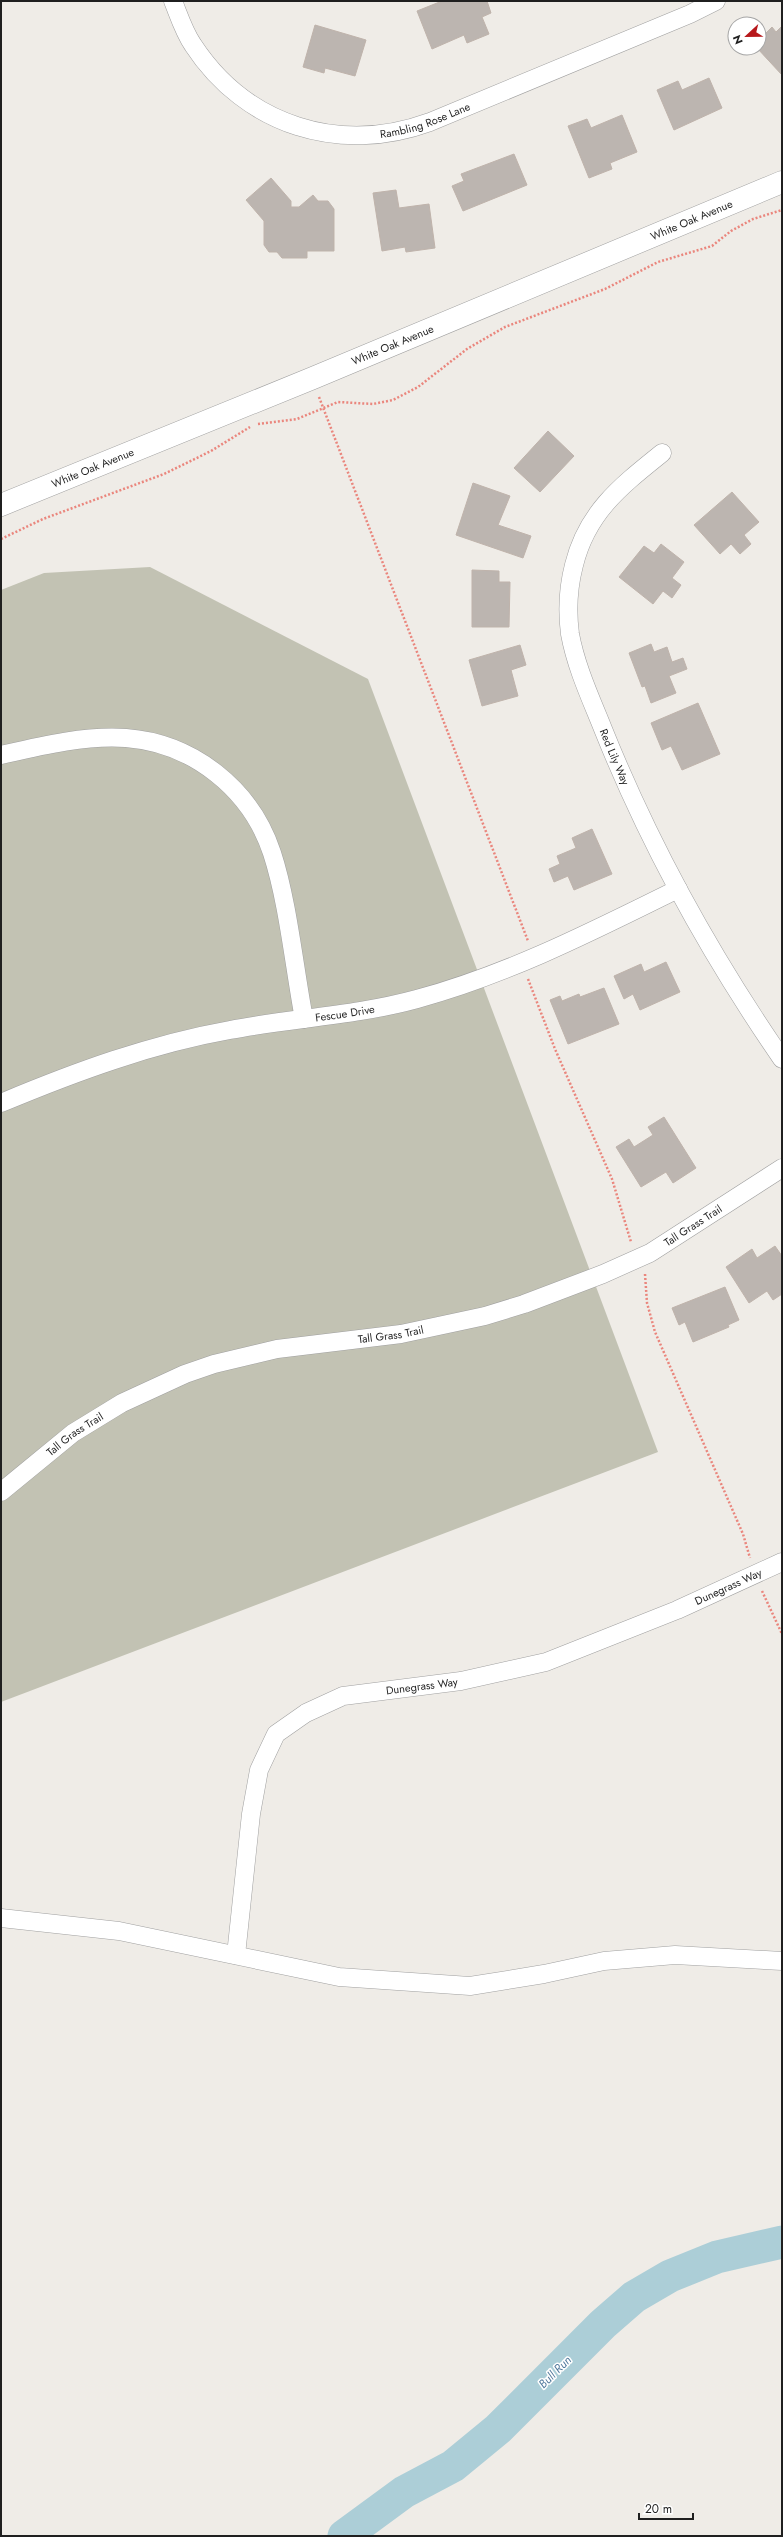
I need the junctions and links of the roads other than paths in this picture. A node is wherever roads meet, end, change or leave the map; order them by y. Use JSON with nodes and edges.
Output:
{"nodes":[{"id":1,"x":173,"y":1,"type":"edge"},
{"id":2,"x":716,"y":1,"type":"edge"},
{"id":3,"x":782,"y":182,"type":"edge"},
{"id":4,"x":662,"y":453,"type":"dead end"},
{"id":5,"x":1,"y":505,"type":"edge"},
{"id":6,"x":1,"y":755,"type":"edge"},
{"id":7,"x":678,"y":889,"type":"junction"},
{"id":8,"x":304,"y":1019,"type":"junction"},
{"id":9,"x":782,"y":1059,"type":"edge"},
{"id":10,"x":1,"y":1103,"type":"edge"},
{"id":11,"x":782,"y":1168,"type":"edge"},
{"id":12,"x":1,"y":1492,"type":"edge"},
{"id":13,"x":782,"y":1562,"type":"edge"},
{"id":14,"x":1,"y":1918,"type":"edge"},
{"id":15,"x":236,"y":1955,"type":"junction"},
{"id":16,"x":782,"y":1961,"type":"edge"}],
"edges":[{"from":1,"to":2,"type":"street","name":"Rambling Rose Lane"},
{"from":3,"to":5,"type":"street","name":"White Oak Avenue"},
{"from":4,"to":7,"type":"street","name":"Red Lily Way"},
{"from":6,"to":8,"type":"street"},
{"from":7,"to":8,"type":"street","name":"Fescue Drive"},
{"from":7,"to":9,"type":"street","name":"Red Lily Way"},
{"from":8,"to":10,"type":"street","name":"Fescue Drive"},
{"from":11,"to":12,"type":"street","name":"Tall Grass Trail"},
{"from":13,"to":15,"type":"street","name":"Dunegrass Way"},
{"from":14,"to":15,"type":"street"},
{"from":15,"to":16,"type":"street"}]}
